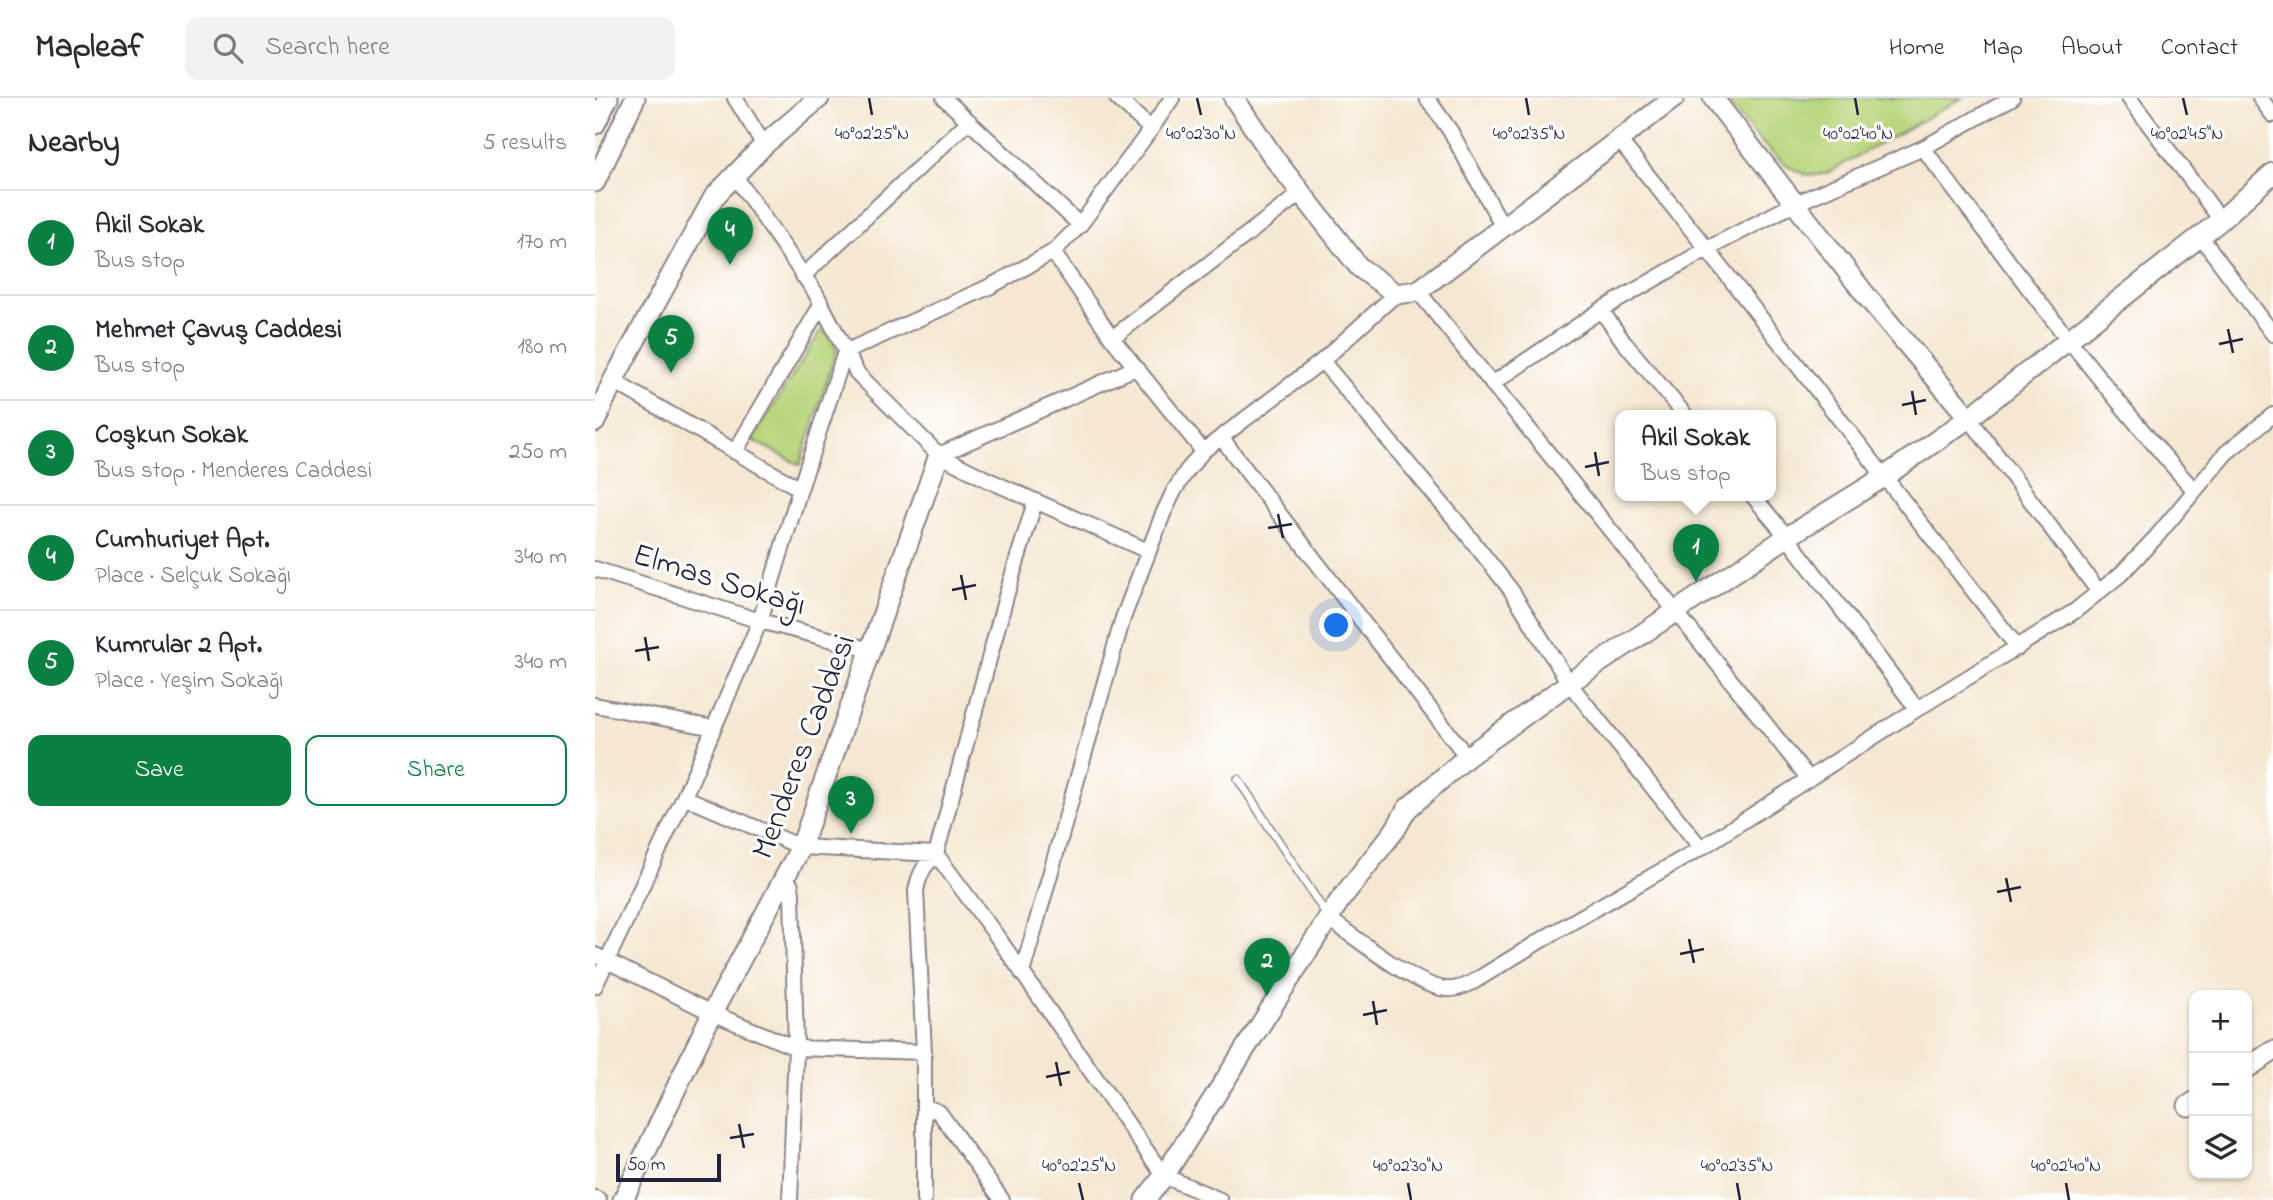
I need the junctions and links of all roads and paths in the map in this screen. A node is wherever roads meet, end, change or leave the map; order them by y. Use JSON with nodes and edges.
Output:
{"nodes":[{"id":1,"x":608,"y":98,"type":"edge"},
{"id":2,"x":635,"y":98,"type":"edge"},
{"id":3,"x":736,"y":98,"type":"edge"},
{"id":4,"x":819,"y":98,"type":"edge"},
{"id":5,"x":944,"y":98,"type":"edge"},
{"id":6,"x":1117,"y":98,"type":"edge"},
{"id":7,"x":1172,"y":98,"type":"edge"},
{"id":8,"x":1234,"y":98,"type":"edge"},
{"id":9,"x":1427,"y":98,"type":"edge"},
{"id":10,"x":1674,"y":98,"type":"edge"},
{"id":11,"x":1713,"y":98,"type":"edge"},
{"id":12,"x":2012,"y":98,"type":"edge"},
{"id":13,"x":2129,"y":98,"type":"edge"},
{"id":14,"x":2260,"y":98,"type":"edge"},
{"id":15,"x":2273,"y":115,"type":"edge"},
{"id":16,"x":969,"y":121,"type":"junction"},
{"id":17,"x":595,"y":124,"type":"edge"},
{"id":18,"x":1151,"y":129,"type":"junction"},
{"id":19,"x":1619,"y":139,"type":"junction"},
{"id":20,"x":764,"y":145,"type":"junction"},
{"id":21,"x":1923,"y":148,"type":"junction"},
{"id":22,"x":2273,"y":173,"type":"edge"},
{"id":23,"x":735,"y":176,"type":"junction"},
{"id":24,"x":595,"y":182,"type":"edge"},
{"id":25,"x":1301,"y":193,"type":"junction"},
{"id":26,"x":1794,"y":204,"type":"junction"},
{"id":27,"x":2221,"y":220,"type":"junction"},
{"id":28,"x":1080,"y":225,"type":"junction"},
{"id":29,"x":1503,"y":227,"type":"junction"},
{"id":30,"x":2200,"y":237,"type":"junction"},
{"id":31,"x":1707,"y":249,"type":"junction"},
{"id":32,"x":1053,"y":252,"type":"junction"},
{"id":33,"x":803,"y":276,"type":"junction"},
{"id":34,"x":1418,"y":291,"type":"junction"},
{"id":35,"x":1397,"y":294,"type":"junction"},
{"id":36,"x":821,"y":305,"type":"junction"},
{"id":37,"x":1601,"y":310,"type":"junction"},
{"id":38,"x":2273,"y":334,"type":"edge"},
{"id":39,"x":1112,"y":338,"type":"junction"},
{"id":40,"x":2068,"y":342,"type":"junction"},
{"id":41,"x":845,"y":352,"type":"junction"},
{"id":42,"x":1322,"y":361,"type":"junction"},
{"id":43,"x":1135,"y":368,"type":"junction"},
{"id":44,"x":613,"y":382,"type":"junction"},
{"id":45,"x":1492,"y":384,"type":"junction"},
{"id":46,"x":1681,"y":410,"type":"edge"},
{"id":47,"x":2273,"y":415,"type":"edge"},
{"id":48,"x":1969,"y":418,"type":"junction"},
{"id":49,"x":595,"y":422,"type":"edge"},
{"id":50,"x":1221,"y":437,"type":"junction"},
{"id":51,"x":735,"y":452,"type":"junction"},
{"id":52,"x":1203,"y":452,"type":"junction"},
{"id":53,"x":939,"y":455,"type":"junction"},
{"id":54,"x":1884,"y":477,"type":"junction"},
{"id":55,"x":800,"y":489,"type":"junction"},
{"id":56,"x":2194,"y":491,"type":"junction"},
{"id":57,"x":1757,"y":501,"type":"edge"},
{"id":58,"x":1035,"y":502,"type":"junction"},
{"id":59,"x":1787,"y":537,"type":"junction"},
{"id":60,"x":1149,"y":551,"type":"junction"},
{"id":61,"x":595,"y":569,"type":"edge"},
{"id":62,"x":2099,"y":592,"type":"junction"},
{"id":63,"x":1676,"y":610,"type":"junction"},
{"id":64,"x":760,"y":621,"type":"junction"},
{"id":65,"x":2018,"y":648,"type":"junction"},
{"id":66,"x":871,"y":650,"type":"junction"},
{"id":67,"x":1569,"y":683,"type":"junction"},
{"id":68,"x":595,"y":705,"type":"edge"},
{"id":69,"x":1917,"y":709,"type":"junction"},
{"id":70,"x":714,"y":728,"type":"junction"},
{"id":71,"x":1467,"y":757,"type":"junction"},
{"id":72,"x":1238,"y":779,"type":"dead end"},
{"id":73,"x":1809,"y":779,"type":"junction"},
{"id":74,"x":684,"y":797,"type":"junction"},
{"id":75,"x":801,"y":847,"type":"junction"},
{"id":76,"x":1701,"y":848,"type":"junction"},
{"id":77,"x":936,"y":854,"type":"junction"},
{"id":78,"x":785,"y":876,"type":"junction"},
{"id":79,"x":1328,"y":918,"type":"junction"},
{"id":80,"x":602,"y":958,"type":"edge"},
{"id":81,"x":1022,"y":973,"type":"junction"},
{"id":82,"x":595,"y":986,"type":"edge"},
{"id":83,"x":712,"y":1013,"type":"junction"},
{"id":84,"x":796,"y":1048,"type":"junction"},
{"id":85,"x":2273,"y":1051,"type":"edge"},
{"id":86,"x":924,"y":1052,"type":"junction"},
{"id":87,"x":2252,"y":1065,"type":"edge"},
{"id":88,"x":924,"y":1106,"type":"junction"},
{"id":89,"x":1164,"y":1176,"type":"junction"},
{"id":90,"x":623,"y":1200,"type":"edge"},
{"id":91,"x":790,"y":1200,"type":"edge"},
{"id":92,"x":924,"y":1200,"type":"edge"},
{"id":93,"x":1002,"y":1200,"type":"edge"},
{"id":94,"x":1145,"y":1200,"type":"edge"},
{"id":95,"x":1220,"y":1200,"type":"edge"}],
"edges":[{"from":1,"to":17,"type":"street"},
{"from":2,"to":24,"type":"street"},
{"from":3,"to":20,"type":"street"},
{"from":4,"to":20,"type":"street"},
{"from":5,"to":16,"type":"street"},
{"from":6,"to":18,"type":"street"},
{"from":7,"to":18,"type":"street"},
{"from":8,"to":25,"type":"street"},
{"from":9,"to":29,"type":"street"},
{"from":10,"to":19,"type":"street"},
{"from":11,"to":26,"type":"street"},
{"from":12,"to":21,"type":"street"},
{"from":13,"to":27,"type":"street"},
{"from":14,"to":15,"type":"street"},
{"from":16,"to":28,"type":"street"},
{"from":16,"to":33,"type":"street"},
{"from":18,"to":28,"type":"street"},
{"from":19,"to":29,"type":"street"},
{"from":19,"to":31,"type":"street"},
{"from":20,"to":23,"type":"street"},
{"from":21,"to":26,"type":"street"},
{"from":21,"to":40,"type":"street"},
{"from":22,"to":27,"type":"street"},
{"from":23,"to":33,"type":"street"},
{"from":23,"to":44,"type":"street"},
{"from":25,"to":35,"type":"street"},
{"from":25,"to":39,"type":"street"},
{"from":26,"to":31,"type":"street"},
{"from":26,"to":48,"type":"street"},
{"from":27,"to":30,"type":"street"},
{"from":28,"to":32,"type":"street"},
{"from":29,"to":34,"type":"street"},
{"from":30,"to":38,"type":"street"},
{"from":30,"to":40,"type":"street"},
{"from":31,"to":37,"type":"street"},
{"from":31,"to":54,"type":"street"},
{"from":32,"to":39,"type":"street"},
{"from":32,"to":41,"type":"street"},
{"from":33,"to":36,"type":"street"},
{"from":34,"to":35,"type":"street"},
{"from":34,"to":45,"type":"street"},
{"from":35,"to":42,"type":"street"},
{"from":36,"to":41,"type":"street"},
{"from":36,"to":51,"type":"street"},
{"from":37,"to":45,"type":"street"},
{"from":37,"to":46,"type":"street"},
{"from":39,"to":43,"type":"street"},
{"from":40,"to":48,"type":"street"},
{"from":40,"to":56,"type":"street"},
{"from":41,"to":53,"type":"street"},
{"from":41,"to":55,"type":"street"},
{"from":42,"to":50,"type":"street"},
{"from":42,"to":67,"type":"street"},
{"from":43,"to":52,"type":"street"},
{"from":43,"to":53,"type":"street"},
{"from":44,"to":49,"type":"street"},
{"from":44,"to":51,"type":"street"},
{"from":45,"to":63,"type":"street"},
{"from":47,"to":56,"type":"street"},
{"from":48,"to":54,"type":"street"},
{"from":48,"to":62,"type":"street"},
{"from":50,"to":52,"type":"street"},
{"from":50,"to":71,"type":"street"},
{"from":51,"to":55,"type":"street"},
{"from":52,"to":60,"type":"street"},
{"from":53,"to":58,"type":"street"},
{"from":53,"to":66,"type":"street","name":"Menderes Caddesi"},
{"from":54,"to":59,"type":"street"},
{"from":54,"to":65,"type":"street"},
{"from":55,"to":64,"type":"street"},
{"from":56,"to":62,"type":"street"},
{"from":57,"to":59,"type":"street"},
{"from":58,"to":60,"type":"street"},
{"from":58,"to":77,"type":"street"},
{"from":59,"to":63,"type":"street"},
{"from":59,"to":69,"type":"street"},
{"from":60,"to":81,"type":"street"},
{"from":61,"to":64,"type":"street","name":"Elmas Sokağı"},
{"from":62,"to":65,"type":"street"},
{"from":63,"to":67,"type":"street"},
{"from":63,"to":73,"type":"street"},
{"from":64,"to":66,"type":"street","name":"Elmas Sokağı"},
{"from":64,"to":70,"type":"street"},
{"from":65,"to":69,"type":"street"},
{"from":66,"to":75,"type":"street","name":"Menderes Caddesi"},
{"from":67,"to":71,"type":"street"},
{"from":67,"to":76,"type":"street"},
{"from":68,"to":70,"type":"street"},
{"from":69,"to":73,"type":"street"},
{"from":70,"to":74,"type":"street"},
{"from":71,"to":79,"type":"street"},
{"from":72,"to":79,"type":"lane"},
{"from":73,"to":76,"type":"street"},
{"from":74,"to":75,"type":"street"},
{"from":74,"to":80,"type":"street"},
{"from":75,"to":77,"type":"street"},
{"from":75,"to":78,"type":"street","name":"Menderes Caddesi"},
{"from":76,"to":79,"type":"street"},
{"from":77,"to":81,"type":"street"},
{"from":77,"to":86,"type":"street"},
{"from":78,"to":83,"type":"street","name":"Menderes Caddesi"},
{"from":78,"to":84,"type":"street"},
{"from":79,"to":89,"type":"street"},
{"from":80,"to":82,"type":"street"},
{"from":80,"to":83,"type":"street"},
{"from":81,"to":89,"type":"street"},
{"from":83,"to":84,"type":"street"},
{"from":83,"to":90,"type":"street","name":"Menderes Caddesi"},
{"from":84,"to":86,"type":"street"},
{"from":84,"to":91,"type":"street"},
{"from":85,"to":87,"type":"street"},
{"from":86,"to":88,"type":"street"},
{"from":88,"to":92,"type":"street"},
{"from":88,"to":93,"type":"street"},
{"from":89,"to":94,"type":"street"},
{"from":89,"to":95,"type":"street"}]}
